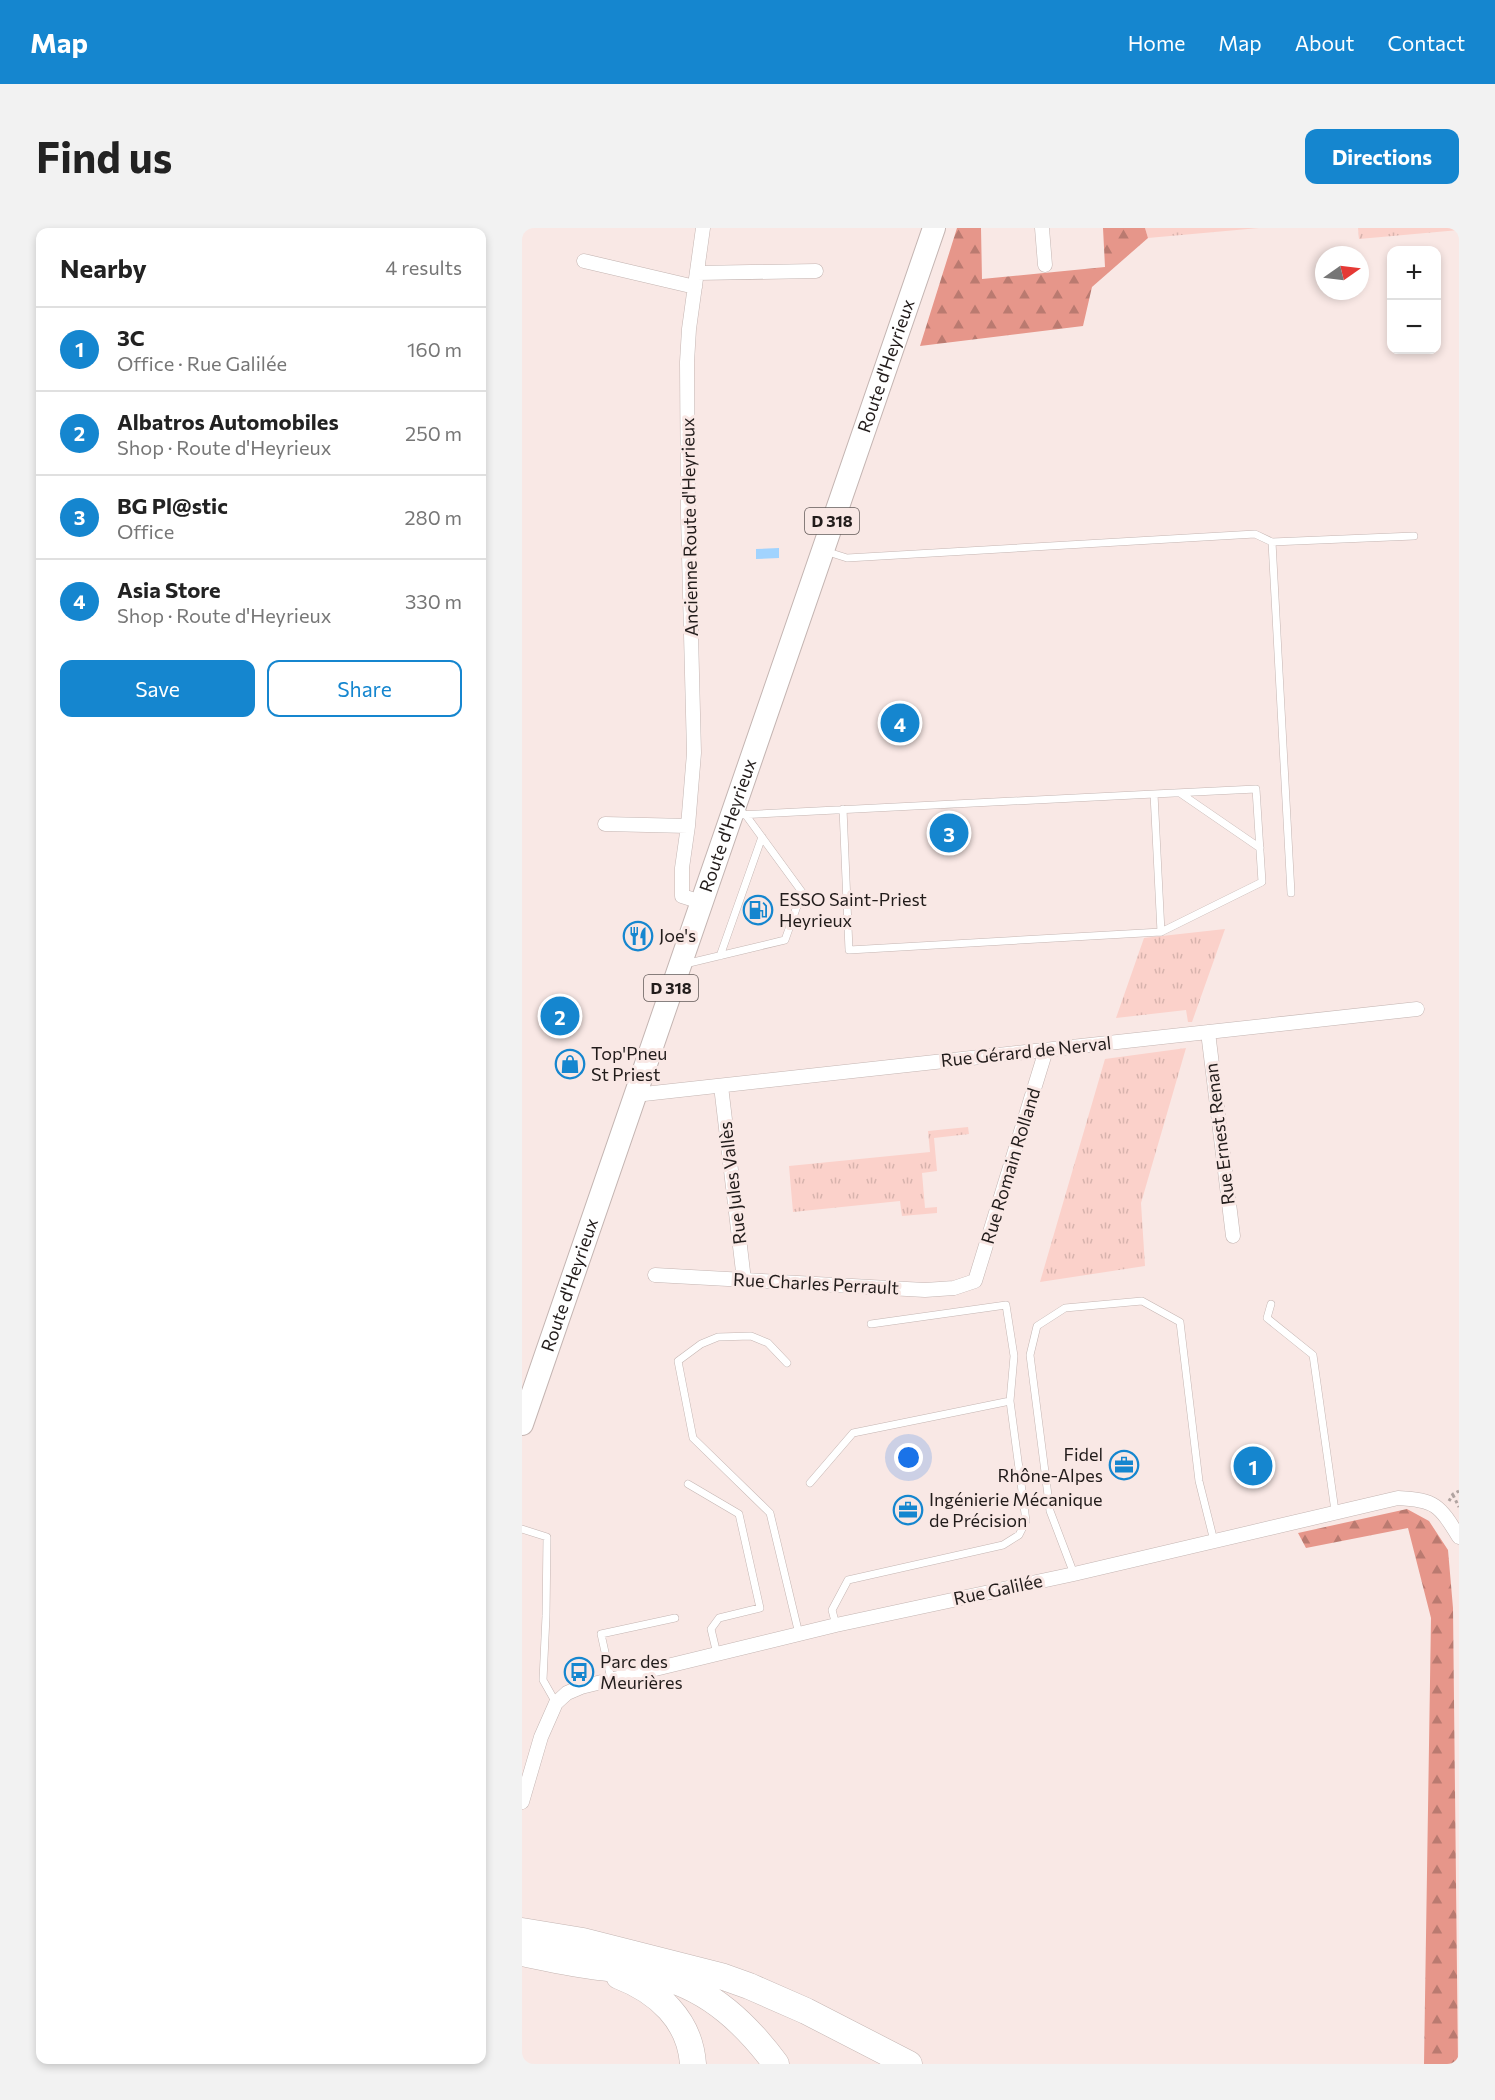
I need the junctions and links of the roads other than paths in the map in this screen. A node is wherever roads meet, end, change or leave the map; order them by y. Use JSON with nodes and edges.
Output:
{"nodes":[{"id":1,"x":704,"y":228,"type":"edge"},
{"id":2,"x":934,"y":228,"type":"edge"},
{"id":3,"x":1042,"y":228,"type":"edge"},
{"id":4,"x":584,"y":261,"type":"dead end"},
{"id":5,"x":1045,"y":265,"type":"dead end"},
{"id":6,"x":816,"y":271,"type":"dead end"},
{"id":7,"x":696,"y":280,"type":"junction"},
{"id":8,"x":1414,"y":536,"type":"dead end"},
{"id":9,"x":1272,"y":542,"type":"junction"},
{"id":10,"x":822,"y":550,"type":"junction"},
{"id":11,"x":1180,"y":793,"type":"junction"},
{"id":12,"x":1154,"y":794,"type":"junction"},
{"id":13,"x":843,"y":809,"type":"junction"},
{"id":14,"x":738,"y":815,"type":"junction"},
{"id":15,"x":605,"y":824,"type":"dead end"},
{"id":16,"x":688,"y":826,"type":"junction"},
{"id":17,"x":762,"y":837,"type":"junction"},
{"id":18,"x":1260,"y":848,"type":"junction"},
{"id":19,"x":1291,"y":893,"type":"dead end"},
{"id":20,"x":701,"y":902,"type":"junction"},
{"id":21,"x":1161,"y":932,"type":"junction"},
{"id":22,"x":720,"y":956,"type":"junction"},
{"id":23,"x":679,"y":965,"type":"junction"},
{"id":24,"x":1417,"y":1009,"type":"dead end"},
{"id":25,"x":1208,"y":1032,"type":"junction"},
{"id":26,"x":1046,"y":1050,"type":"junction"},
{"id":27,"x":721,"y":1086,"type":"junction"},
{"id":28,"x":635,"y":1095,"type":"junction"},
{"id":29,"x":1233,"y":1236,"type":"dead end"},
{"id":30,"x":655,"y":1275,"type":"dead end"},
{"id":31,"x":744,"y":1280,"type":"junction"},
{"id":32,"x":975,"y":1281,"type":"joint"},
{"id":33,"x":1271,"y":1304,"type":"dead end"},
{"id":34,"x":871,"y":1324,"type":"dead end"},
{"id":35,"x":787,"y":1363,"type":"dead end"},
{"id":36,"x":1010,"y":1401,"type":"junction"},
{"id":37,"x":522,"y":1424,"type":"edge"},
{"id":38,"x":810,"y":1483,"type":"dead end"},
{"id":39,"x":687,"y":1484,"type":"dead end"},
{"id":40,"x":1335,"y":1511,"type":"junction"},
{"id":41,"x":522,"y":1529,"type":"edge"},
{"id":42,"x":1459,"y":1537,"type":"edge"},
{"id":43,"x":1214,"y":1541,"type":"junction"},
{"id":44,"x":1074,"y":1574,"type":"junction"},
{"id":45,"x":675,"y":1618,"type":"dead end"},
{"id":46,"x":836,"y":1625,"type":"junction"},
{"id":47,"x":799,"y":1634,"type":"junction"},
{"id":48,"x":717,"y":1654,"type":"junction"},
{"id":49,"x":611,"y":1679,"type":"junction"},
{"id":50,"x":556,"y":1703,"type":"junction"},
{"id":51,"x":522,"y":1802,"type":"edge"},
{"id":52,"x":522,"y":1931,"type":"edge"},
{"id":53,"x":522,"y":1953,"type":"edge"},
{"id":54,"x":597,"y":1967,"type":"junction"},
{"id":55,"x":682,"y":1967,"type":"junction"},
{"id":56,"x":693,"y":2064,"type":"edge"},
{"id":57,"x":776,"y":2064,"type":"edge"},
{"id":58,"x":789,"y":2064,"type":"edge"},
{"id":59,"x":909,"y":2064,"type":"edge"}],
"edges":[{"from":1,"to":7,"type":"street","name":"Ancienne Route d'Heyrieux"},
{"from":2,"to":10,"type":"main road","name":"Route d'Heyrieux","number":"D 318"},
{"from":3,"to":5,"type":"street"},
{"from":4,"to":7,"type":"street"},
{"from":6,"to":7,"type":"street"},
{"from":7,"to":16,"type":"street","name":"Ancienne Route d'Heyrieux"},
{"from":8,"to":9,"type":"lane"},
{"from":9,"to":10,"type":"lane"},
{"from":9,"to":19,"type":"lane"},
{"from":10,"to":14,"type":"main road","name":"Route d'Heyrieux","number":"D 318"},
{"from":11,"to":12,"type":"lane"},
{"from":11,"to":18,"type":"lane"},
{"from":11,"to":18,"type":"lane"},
{"from":12,"to":13,"type":"lane"},
{"from":12,"to":21,"type":"lane"},
{"from":13,"to":14,"type":"lane"},
{"from":13,"to":21,"type":"lane"},
{"from":14,"to":17,"type":"lane"},
{"from":14,"to":20,"type":"main road","name":"Route d'Heyrieux","number":"D 318"},
{"from":15,"to":16,"type":"street"},
{"from":16,"to":20,"type":"street","name":"Ancienne Route d'Heyrieux"},
{"from":17,"to":22,"type":"lane"},
{"from":17,"to":22,"type":"lane"},
{"from":18,"to":21,"type":"lane"},
{"from":20,"to":23,"type":"main road","name":"Route d'Heyrieux","number":"D 318"},
{"from":22,"to":23,"type":"lane"},
{"from":23,"to":28,"type":"main road","name":"Route d'Heyrieux","number":"D 318"},
{"from":24,"to":25,"type":"street","name":"Rue Gérard de Nerval"},
{"from":25,"to":26,"type":"street","name":"Rue Gérard de Nerval"},
{"from":25,"to":29,"type":"street","name":"Rue Ernest Renan"},
{"from":26,"to":27,"type":"street","name":"Rue Gérard de Nerval"},
{"from":26,"to":32,"type":"street","name":"Rue Romain Rolland"},
{"from":27,"to":28,"type":"street","name":"Rue Gérard de Nerval"},
{"from":27,"to":31,"type":"street","name":"Rue Jules Vallès"},
{"from":28,"to":37,"type":"main road","name":"Route d'Heyrieux","number":"D 318"},
{"from":30,"to":31,"type":"street","name":"Rue Charles Perrault"},
{"from":31,"to":32,"type":"street","name":"Rue Charles Perrault"},
{"from":33,"to":40,"type":"lane"},
{"from":34,"to":36,"type":"lane"},
{"from":35,"to":47,"type":"lane"},
{"from":36,"to":38,"type":"lane"},
{"from":36,"to":46,"type":"lane"},
{"from":39,"to":48,"type":"lane"},
{"from":40,"to":42,"type":"street","name":"Rue Galilée"},
{"from":40,"to":43,"type":"street","name":"Rue Galilée"},
{"from":41,"to":50,"type":"lane"},
{"from":43,"to":44,"type":"street","name":"Rue Galilée"},
{"from":43,"to":44,"type":"lane"},
{"from":44,"to":46,"type":"street","name":"Rue Galilée"},
{"from":45,"to":49,"type":"lane"},
{"from":46,"to":47,"type":"street","name":"Rue Galilée"},
{"from":47,"to":48,"type":"street","name":"Rue Galilée"},
{"from":48,"to":49,"type":"street","name":"Rue Galilée"},
{"from":49,"to":50,"type":"street","name":"Rue Galilée"},
{"from":50,"to":51,"type":"street"},
{"from":52,"to":55,"type":"highway"},
{"from":53,"to":54,"type":"highway"},
{"from":54,"to":56,"type":"highway"},
{"from":54,"to":57,"type":"highway"},
{"from":55,"to":58,"type":"highway"},
{"from":55,"to":59,"type":"highway"}]}
